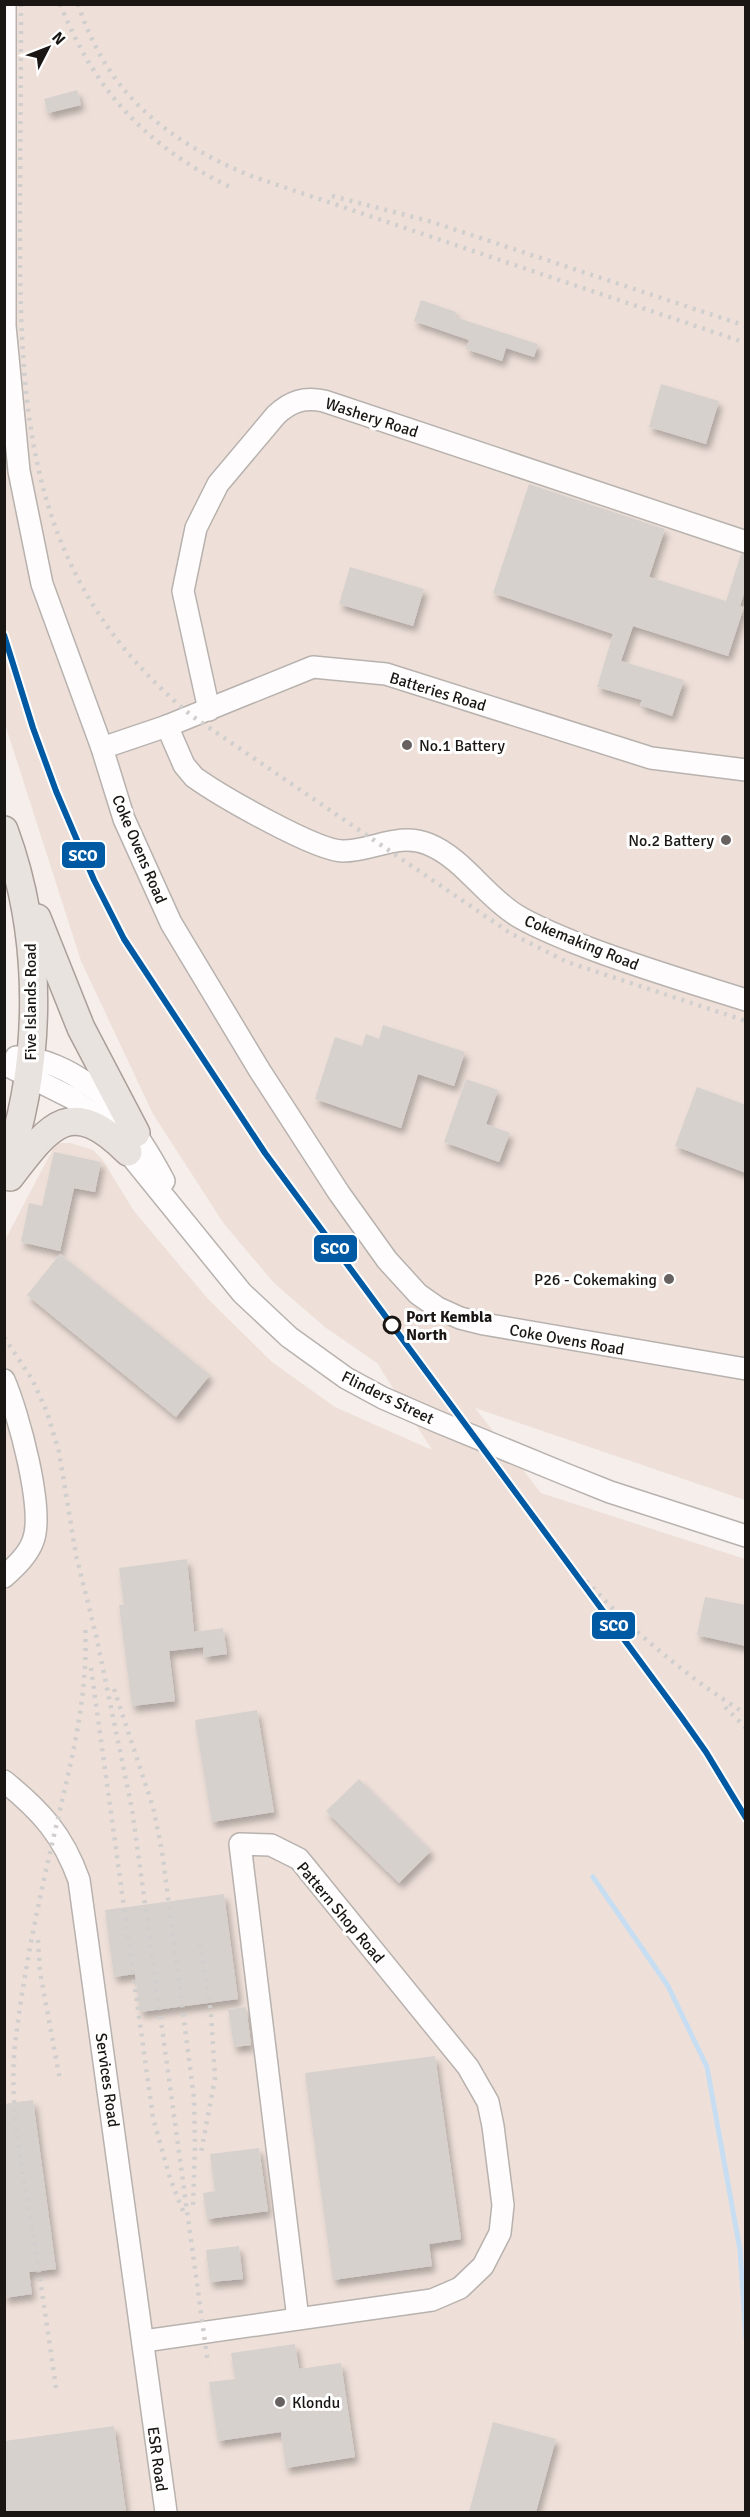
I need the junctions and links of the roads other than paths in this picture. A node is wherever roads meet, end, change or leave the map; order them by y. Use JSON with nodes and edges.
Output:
{"nodes":[{"id":1,"x":5,"y":4,"type":"edge"},
{"id":2,"x":746,"y":542,"type":"edge"},
{"id":3,"x":209,"y":710,"type":"junction"},
{"id":4,"x":167,"y":726,"type":"junction"},
{"id":5,"x":102,"y":748,"type":"junction"},
{"id":6,"x":746,"y":770,"type":"edge"},
{"id":7,"x":4,"y":831,"type":"edge"},
{"id":8,"x":15,"y":864,"type":"junction"},
{"id":9,"x":746,"y":1000,"type":"edge"},
{"id":10,"x":4,"y":1064,"type":"edge"},
{"id":11,"x":21,"y":1064,"type":"edge"},
{"id":12,"x":132,"y":1142,"type":"junction"},
{"id":13,"x":4,"y":1174,"type":"edge"},
{"id":14,"x":4,"y":1184,"type":"edge"},
{"id":15,"x":746,"y":1370,"type":"edge"},
{"id":16,"x":4,"y":1380,"type":"edge"},
{"id":17,"x":746,"y":1536,"type":"edge"},
{"id":18,"x":4,"y":1577,"type":"edge"},
{"id":19,"x":4,"y":1780,"type":"edge"},
{"id":20,"x":298,"y":2319,"type":"junction"},
{"id":21,"x":144,"y":2341,"type":"junction"},
{"id":22,"x":151,"y":2406,"type":"joint"},
{"id":23,"x":166,"y":2512,"type":"edge"}],
"edges":[{"from":1,"to":5,"type":"street","name":"Coke Ovens Road"},
{"from":2,"to":3,"type":"street","name":"Washery Road"},
{"from":3,"to":4,"type":"street","name":"Batteries Road"},
{"from":3,"to":6,"type":"street","name":"Batteries Road"},
{"from":4,"to":5,"type":"street","name":"Batteries Road"},
{"from":4,"to":9,"type":"street","name":"Cokemaking Road"},
{"from":5,"to":15,"type":"street","name":"Coke Ovens Road"},
{"from":7,"to":8,"type":"main road","name":"Five Islands Road"},
{"from":8,"to":11,"type":"main road","name":"Five Islands Road"},
{"from":8,"to":12,"type":"main road"},
{"from":10,"to":11,"type":"street","name":"Flinders Street"},
{"from":11,"to":12,"type":"street","name":"Flinders Street"},
{"from":11,"to":13,"type":"main road","name":"Five Islands Road"},
{"from":12,"to":14,"type":"main road"},
{"from":12,"to":17,"type":"street","name":"Flinders Street"},
{"from":16,"to":18,"type":"street"},
{"from":19,"to":21,"type":"street","name":"Services Road"},
{"from":20,"to":20,"type":"street","name":"Pattern Shop Road"},
{"from":20,"to":21,"type":"street","name":"Pattern Shop Road"},
{"from":21,"to":22,"type":"street","name":"Services Road"},
{"from":22,"to":23,"type":"street","name":"ESR Road"}]}
